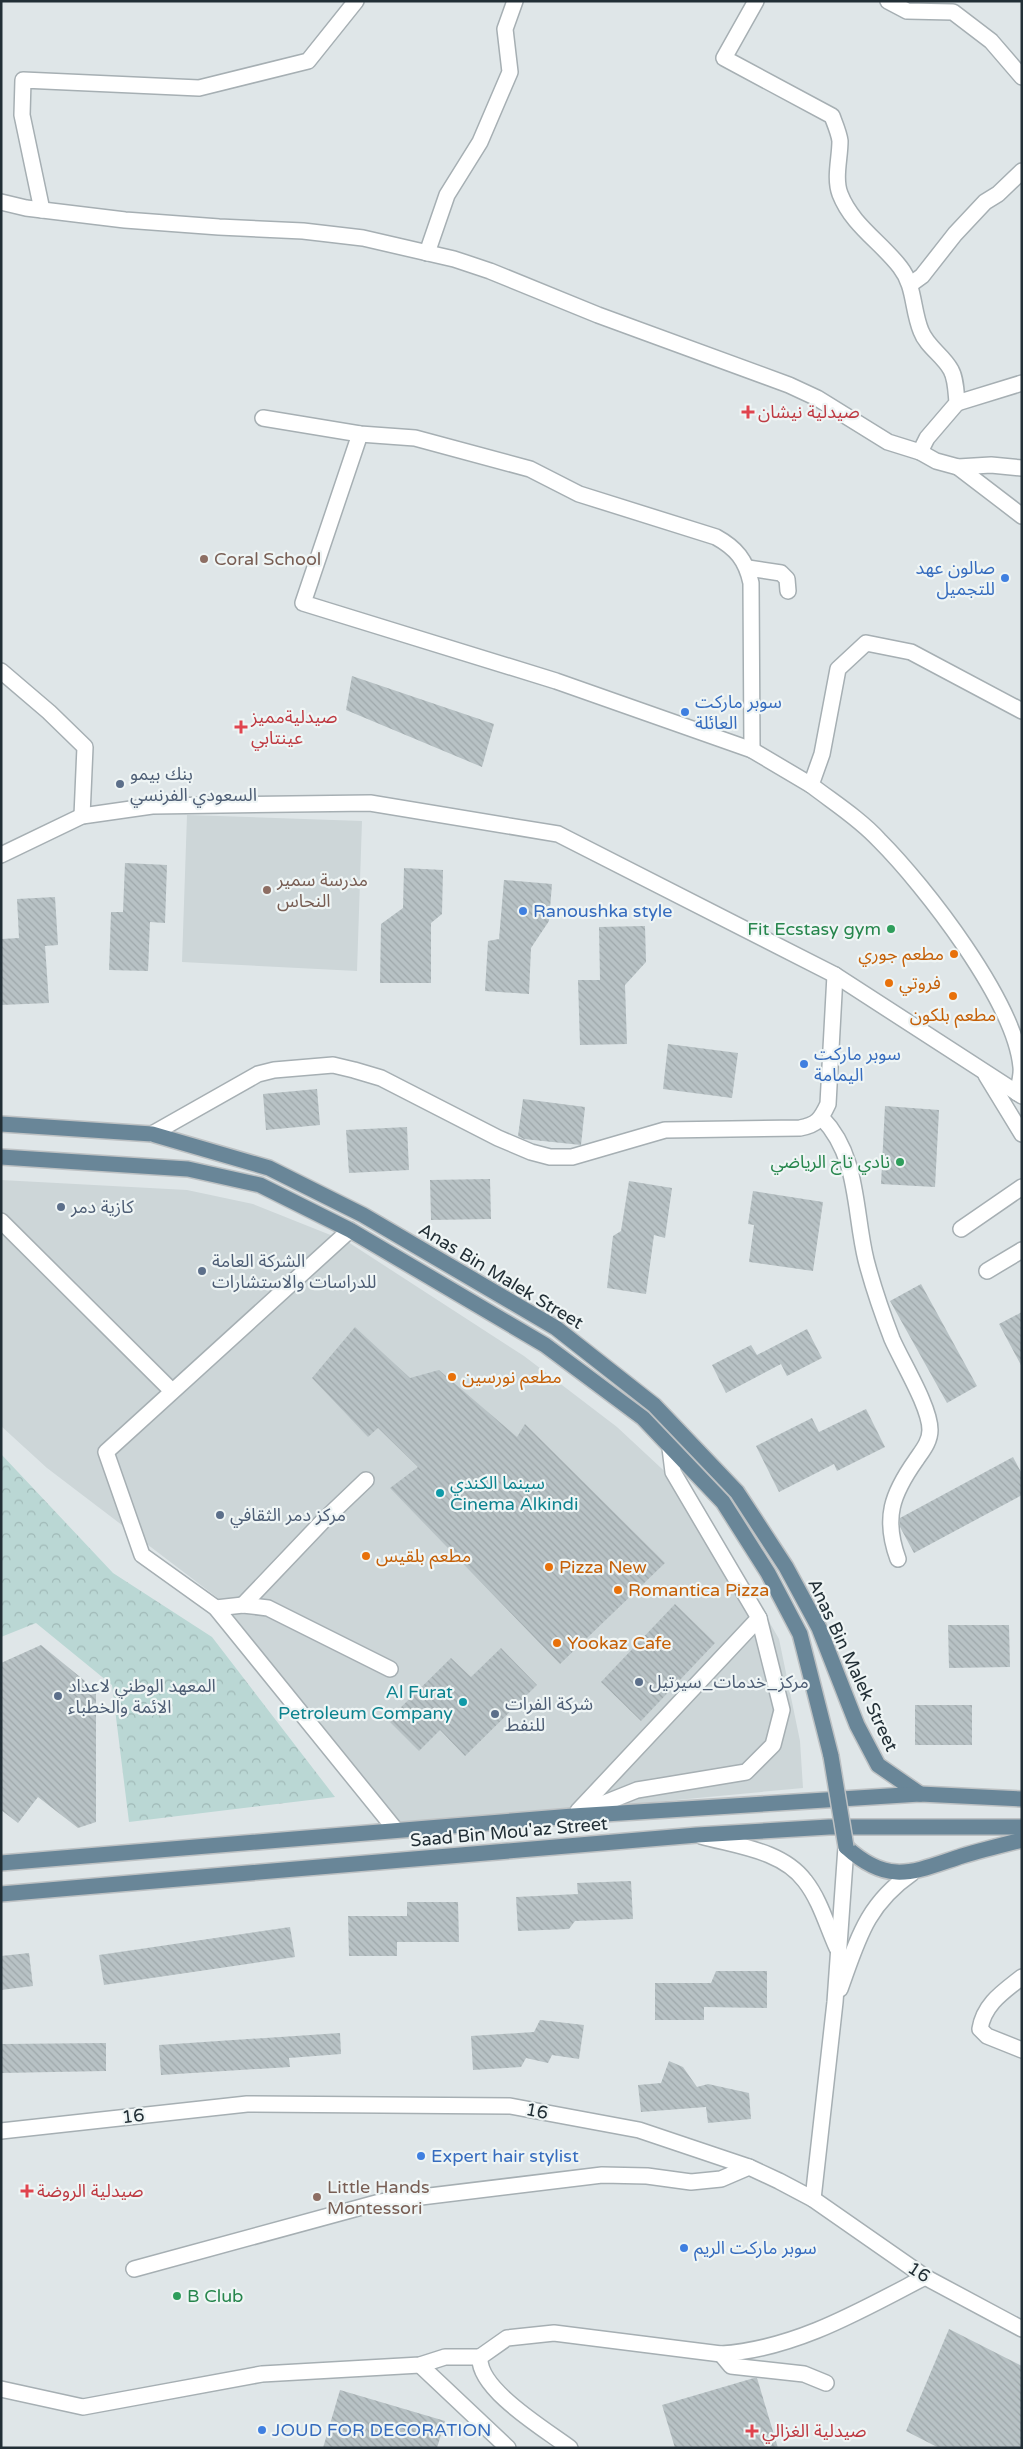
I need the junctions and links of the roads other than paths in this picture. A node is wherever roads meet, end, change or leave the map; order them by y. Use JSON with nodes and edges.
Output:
{"nodes":[{"id":1,"x":356,"y":1,"type":"edge"},
{"id":2,"x":515,"y":1,"type":"edge"},
{"id":3,"x":756,"y":1,"type":"edge"},
{"id":4,"x":888,"y":1,"type":"edge"},
{"id":5,"x":1022,"y":77,"type":"edge"},
{"id":6,"x":1022,"y":171,"type":"edge"},
{"id":7,"x":1,"y":202,"type":"edge"},
{"id":8,"x":42,"y":210,"type":"junction"},
{"id":9,"x":426,"y":253,"type":"junction"},
{"id":10,"x":911,"y":284,"type":"junction"},
{"id":11,"x":1022,"y":383,"type":"edge"},
{"id":12,"x":957,"y":403,"type":"junction"},
{"id":13,"x":263,"y":418,"type":"dead end"},
{"id":14,"x":360,"y":434,"type":"junction"},
{"id":15,"x":920,"y":452,"type":"junction"},
{"id":16,"x":958,"y":467,"type":"junction"},
{"id":17,"x":1022,"y":468,"type":"edge"},
{"id":18,"x":1022,"y":516,"type":"edge"},
{"id":19,"x":748,"y":568,"type":"junction"},
{"id":20,"x":788,"y":590,"type":"dead end"},
{"id":21,"x":1,"y":672,"type":"edge"},
{"id":22,"x":1022,"y":711,"type":"edge"},
{"id":23,"x":752,"y":750,"type":"junction"},
{"id":24,"x":811,"y":785,"type":"junction"},
{"id":25,"x":82,"y":816,"type":"junction"},
{"id":26,"x":1,"y":855,"type":"edge"},
{"id":27,"x":835,"y":974,"type":"junction"},
{"id":28,"x":983,"y":1070,"type":"junction"},
{"id":29,"x":1020,"y":1095,"type":"edge"},
{"id":30,"x":822,"y":1118,"type":"junction"},
{"id":31,"x":1,"y":1124,"type":"edge"},
{"id":32,"x":152,"y":1134,"type":"junction"},
{"id":33,"x":1022,"y":1134,"type":"edge"},
{"id":34,"x":1,"y":1158,"type":"edge"},
{"id":35,"x":1022,"y":1187,"type":"edge"},
{"id":36,"x":1,"y":1222,"type":"edge"},
{"id":37,"x":961,"y":1229,"type":"dead end"},
{"id":38,"x":350,"y":1230,"type":"junction"},
{"id":39,"x":1022,"y":1250,"type":"edge"},
{"id":40,"x":987,"y":1270,"type":"dead end"},
{"id":41,"x":172,"y":1391,"type":"junction"},
{"id":42,"x":670,"y":1448,"type":"junction"},
{"id":43,"x":366,"y":1480,"type":"dead end"},
{"id":44,"x":898,"y":1559,"type":"dead end"},
{"id":45,"x":243,"y":1605,"type":"junction"},
{"id":46,"x":216,"y":1608,"type":"junction"},
{"id":47,"x":759,"y":1618,"type":"junction"},
{"id":48,"x":390,"y":1670,"type":"dead end"},
{"id":49,"x":920,"y":1794,"type":"junction"},
{"id":50,"x":1022,"y":1799,"type":"edge"},
{"id":51,"x":573,"y":1816,"type":"junction"},
{"id":52,"x":1022,"y":1827,"type":"edge"},
{"id":53,"x":395,"y":1829,"type":"junction"},
{"id":54,"x":697,"y":1835,"type":"junction"},
{"id":55,"x":1022,"y":1840,"type":"edge"},
{"id":56,"x":846,"y":1847,"type":"junction"},
{"id":57,"x":1,"y":1863,"type":"edge"},
{"id":58,"x":912,"y":1873,"type":"junction"},
{"id":59,"x":1,"y":1894,"type":"edge"},
{"id":60,"x":837,"y":1949,"type":"junction"},
{"id":61,"x":1022,"y":1977,"type":"edge"},
{"id":62,"x":835,"y":2002,"type":"junction"},
{"id":63,"x":1022,"y":2050,"type":"edge"},
{"id":64,"x":1,"y":2130,"type":"edge"},
{"id":65,"x":749,"y":2167,"type":"junction"},
{"id":66,"x":812,"y":2199,"type":"junction"},
{"id":67,"x":134,"y":2269,"type":"dead end"},
{"id":68,"x":925,"y":2277,"type":"junction"},
{"id":69,"x":1022,"y":2330,"type":"edge"},
{"id":70,"x":721,"y":2354,"type":"junction"},
{"id":71,"x":480,"y":2357,"type":"junction"},
{"id":72,"x":420,"y":2365,"type":"junction"},
{"id":73,"x":826,"y":2383,"type":"dead end"},
{"id":74,"x":1,"y":2389,"type":"edge"},
{"id":75,"x":508,"y":2448,"type":"edge"},
{"id":76,"x":570,"y":2448,"type":"edge"}],
"edges":[{"from":1,"to":8,"type":"street"},
{"from":2,"to":9,"type":"street"},
{"from":3,"to":10,"type":"street"},
{"from":4,"to":5,"type":"street"},
{"from":6,"to":10,"type":"street"},
{"from":7,"to":8,"type":"street"},
{"from":8,"to":9,"type":"street"},
{"from":9,"to":15,"type":"street"},
{"from":10,"to":12,"type":"street"},
{"from":11,"to":12,"type":"street"},
{"from":12,"to":15,"type":"street"},
{"from":13,"to":14,"type":"street"},
{"from":14,"to":19,"type":"street"},
{"from":14,"to":23,"type":"street"},
{"from":15,"to":16,"type":"street"},
{"from":16,"to":17,"type":"street"},
{"from":16,"to":18,"type":"street"},
{"from":19,"to":20,"type":"street"},
{"from":19,"to":23,"type":"street"},
{"from":21,"to":25,"type":"street"},
{"from":22,"to":24,"type":"street"},
{"from":23,"to":24,"type":"street"},
{"from":24,"to":29,"type":"street"},
{"from":25,"to":26,"type":"street"},
{"from":25,"to":27,"type":"street"},
{"from":27,"to":28,"type":"street"},
{"from":27,"to":30,"type":"street"},
{"from":28,"to":29,"type":"street"},
{"from":28,"to":33,"type":"street"},
{"from":30,"to":32,"type":"street"},
{"from":30,"to":44,"type":"street"},
{"from":31,"to":32,"type":"main road","name":"Anas Bin Malek Street"},
{"from":32,"to":49,"type":"main road","name":"Anas Bin Malek Street"},
{"from":34,"to":38,"type":"main road","name":"Anas Bin Malek Street"},
{"from":35,"to":37,"type":"street"},
{"from":36,"to":41,"type":"street"},
{"from":38,"to":41,"type":"street"},
{"from":38,"to":42,"type":"main road","name":"Anas Bin Malek Street"},
{"from":39,"to":40,"type":"street"},
{"from":41,"to":46,"type":"street"},
{"from":42,"to":47,"type":"street"},
{"from":42,"to":56,"type":"main road","name":"Anas Bin Malek Street","bridge":true},
{"from":43,"to":45,"type":"street"},
{"from":45,"to":46,"type":"street"},
{"from":45,"to":48,"type":"street"},
{"from":46,"to":53,"type":"street"},
{"from":47,"to":51,"type":"street"},
{"from":47,"to":51,"type":"street"},
{"from":49,"to":50,"type":"main road","name":"Saad Bin Mou'az Street"},
{"from":49,"to":51,"type":"main road","name":"Saad Bin Mou'az Street"},
{"from":51,"to":53,"type":"main road","name":"Saad Bin Mou'az Street"},
{"from":52,"to":54,"type":"main road","name":"Saad Bin Mou'az Street"},
{"from":53,"to":57,"type":"main road","name":"Saad Bin Mou'az Street"},
{"from":54,"to":59,"type":"main road","name":"Saad Bin Mou'az Street"},
{"from":54,"to":60,"type":"street"},
{"from":55,"to":58,"type":"main road"},
{"from":56,"to":58,"type":"main road"},
{"from":56,"to":60,"type":"street"},
{"from":58,"to":62,"type":"street"},
{"from":60,"to":62,"type":"street"},
{"from":61,"to":63,"type":"street"},
{"from":62,"to":66,"type":"street"},
{"from":64,"to":65,"type":"street","name":"16"},
{"from":65,"to":66,"type":"street","name":"16"},
{"from":65,"to":67,"type":"street"},
{"from":66,"to":68,"type":"street","name":"16"},
{"from":68,"to":69,"type":"street","name":"16"},
{"from":68,"to":70,"type":"street"},
{"from":70,"to":71,"type":"street"},
{"from":70,"to":73,"type":"street"},
{"from":71,"to":72,"type":"street"},
{"from":71,"to":76,"type":"street"},
{"from":72,"to":74,"type":"street"},
{"from":72,"to":75,"type":"street"}]}
